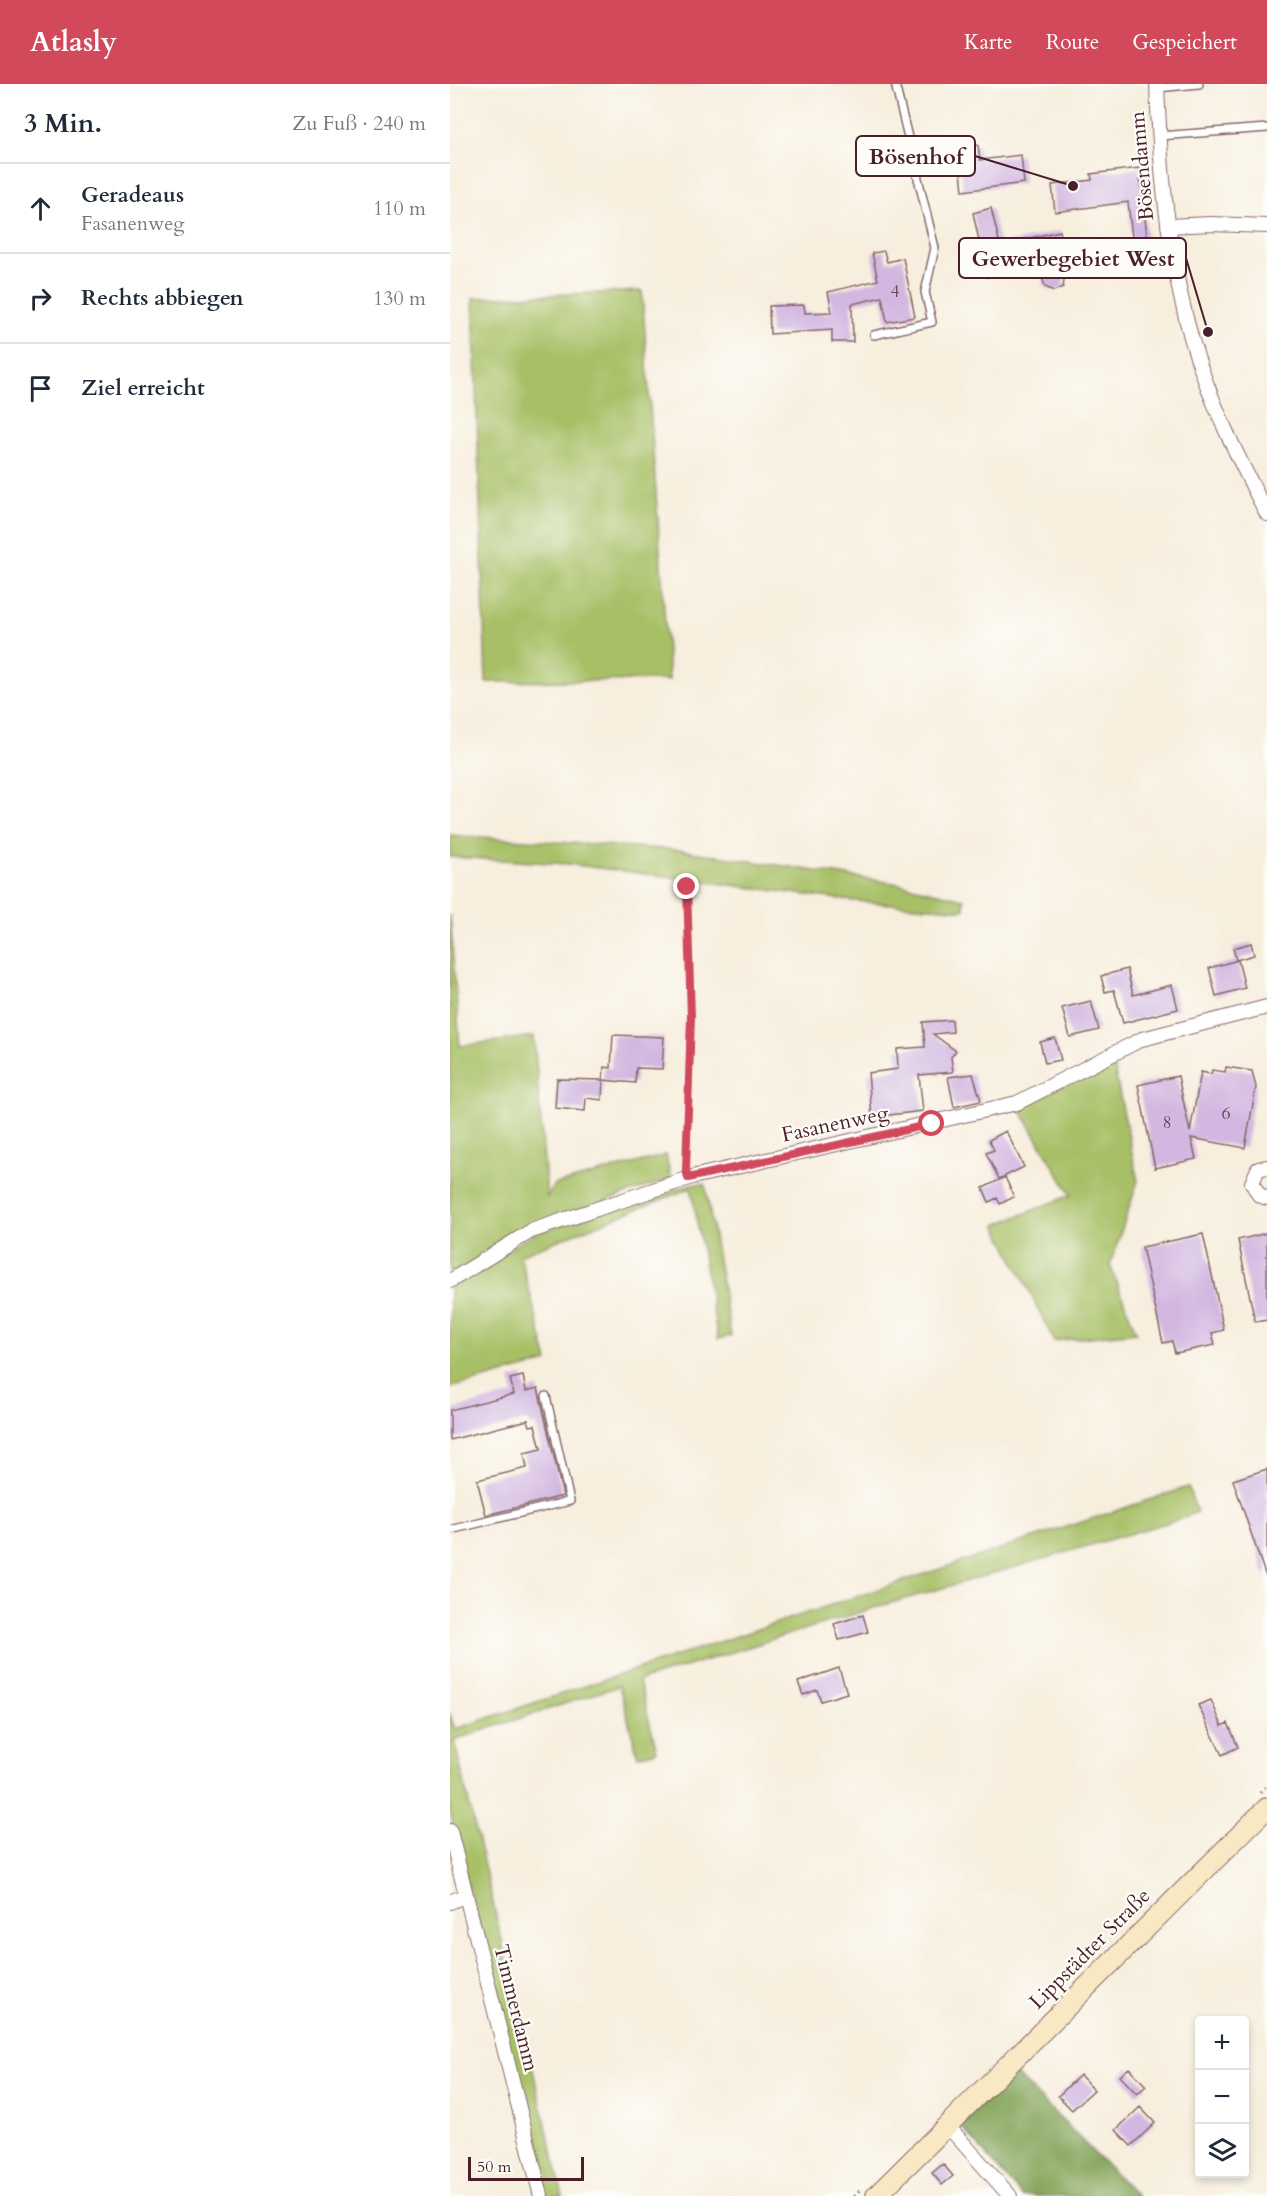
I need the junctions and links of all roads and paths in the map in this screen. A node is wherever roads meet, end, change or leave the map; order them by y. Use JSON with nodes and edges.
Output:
{"nodes":[{"id":1,"x":895,"y":84,"type":"edge"},
{"id":2,"x":1195,"y":84,"type":"edge"},
{"id":3,"x":1157,"y":86,"type":"edge"},
{"id":4,"x":1267,"y":128,"type":"edge"},
{"id":5,"x":1159,"y":136,"type":"junction"},
{"id":6,"x":1168,"y":226,"type":"junction"},
{"id":7,"x":1267,"y":226,"type":"edge"},
{"id":8,"x":874,"y":335,"type":"dead end"},
{"id":9,"x":1267,"y":514,"type":"edge"},
{"id":10,"x":687,"y":887,"type":"dead end"},
{"id":11,"x":1267,"y":1008,"type":"edge"},
{"id":12,"x":1267,"y":1167,"type":"edge"},
{"id":13,"x":688,"y":1178,"type":"junction"},
{"id":14,"x":1267,"y":1198,"type":"edge"},
{"id":15,"x":450,"y":1281,"type":"edge"},
{"id":16,"x":546,"y":1396,"type":"dead end"},
{"id":17,"x":450,"y":1530,"type":"edge"},
{"id":18,"x":1267,"y":1808,"type":"edge"},
{"id":19,"x":450,"y":1831,"type":"edge"},
{"id":20,"x":466,"y":1895,"type":"junction"},
{"id":21,"x":450,"y":1902,"type":"edge"},
{"id":22,"x":947,"y":2125,"type":"junction"},
{"id":23,"x":541,"y":2196,"type":"edge"},
{"id":24,"x":876,"y":2196,"type":"edge"},
{"id":25,"x":1010,"y":2196,"type":"edge"}],
"edges":[{"from":1,"to":8,"type":"lane"},
{"from":2,"to":3,"type":"lane"},
{"from":3,"to":5,"type":"street","name":"Bösendamm"},
{"from":4,"to":5,"type":"lane"},
{"from":5,"to":6,"type":"street","name":"Bösendamm"},
{"from":6,"to":7,"type":"street"},
{"from":6,"to":9,"type":"street","name":"Bösendamm"},
{"from":10,"to":13,"type":"path"},
{"from":11,"to":13,"type":"street","name":"Fasanenweg"},
{"from":12,"to":14,"type":"street"},
{"from":13,"to":15,"type":"street","name":"Fasanenweg"},
{"from":16,"to":17,"type":"lane"},
{"from":18,"to":22,"type":"main road","name":"Lippstädter Straße"},
{"from":19,"to":20,"type":"street","name":"Timmerdamm"},
{"from":20,"to":21,"type":"street"},
{"from":20,"to":23,"type":"street","name":"Timmerdamm"},
{"from":22,"to":24,"type":"main road","name":"Lippstädter Straße"},
{"from":22,"to":25,"type":"street"}]}
